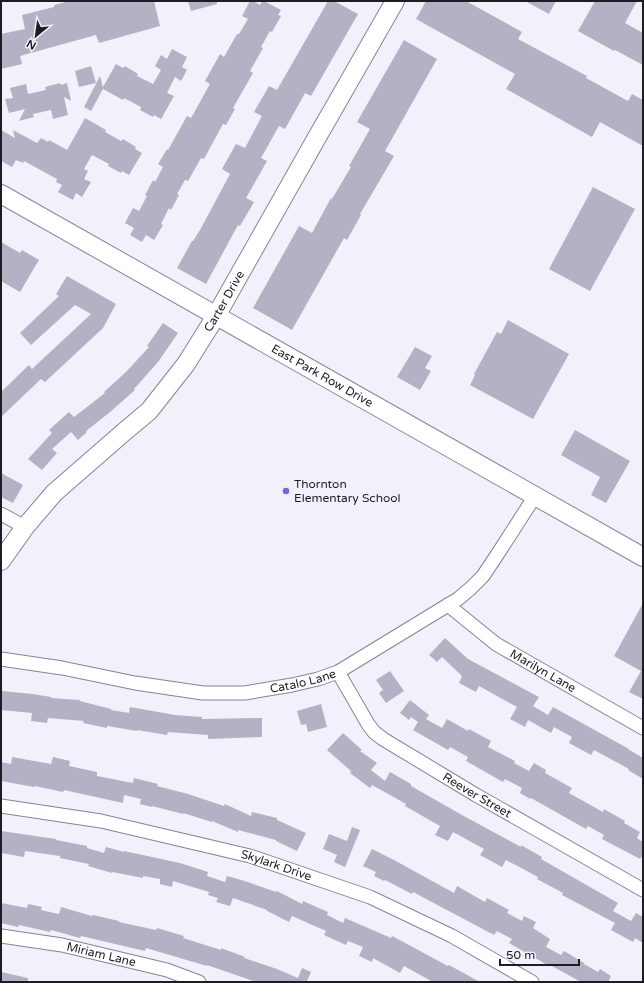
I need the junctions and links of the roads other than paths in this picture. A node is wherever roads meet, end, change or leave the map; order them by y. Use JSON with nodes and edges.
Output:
{"nodes":[{"id":1,"x":395,"y":1,"type":"edge"},
{"id":2,"x":1,"y":194,"type":"edge"},
{"id":3,"x":216,"y":316,"type":"junction"},
{"id":4,"x":535,"y":496,"type":"junction"},
{"id":5,"x":1,"y":514,"type":"edge"},
{"id":6,"x":25,"y":527,"type":"junction"},
{"id":7,"x":643,"y":557,"type":"edge"},
{"id":8,"x":1,"y":561,"type":"edge"},
{"id":9,"x":448,"y":605,"type":"junction"},
{"id":10,"x":1,"y":659,"type":"edge"},
{"id":11,"x":338,"y":672,"type":"junction"},
{"id":12,"x":643,"y":728,"type":"edge"},
{"id":13,"x":1,"y":806,"type":"edge"},
{"id":14,"x":643,"y":890,"type":"edge"},
{"id":15,"x":1,"y":936,"type":"edge"},
{"id":16,"x":200,"y":982,"type":"edge"},
{"id":17,"x":532,"y":982,"type":"edge"}],
"edges":[{"from":1,"to":3,"type":"main road","name":"Carter Drive"},
{"from":2,"to":3,"type":"main road","name":"East Park Row Drive"},
{"from":3,"to":4,"type":"main road","name":"East Park Row Drive"},
{"from":3,"to":6,"type":"main road","name":"Carter Drive"},
{"from":4,"to":7,"type":"main road","name":"East Park Row Drive"},
{"from":4,"to":9,"type":"street","name":"Catalo Lane"},
{"from":5,"to":6,"type":"street"},
{"from":6,"to":8,"type":"main road","name":"Carter Drive"},
{"from":9,"to":11,"type":"street","name":"Catalo Lane"},
{"from":9,"to":12,"type":"street","name":"Marilyn Lane"},
{"from":10,"to":11,"type":"street","name":"Catalo Lane"},
{"from":11,"to":14,"type":"street","name":"Reever Street"},
{"from":13,"to":17,"type":"street","name":"Skylark Drive"},
{"from":15,"to":16,"type":"street","name":"Miriam Lane"}]}
